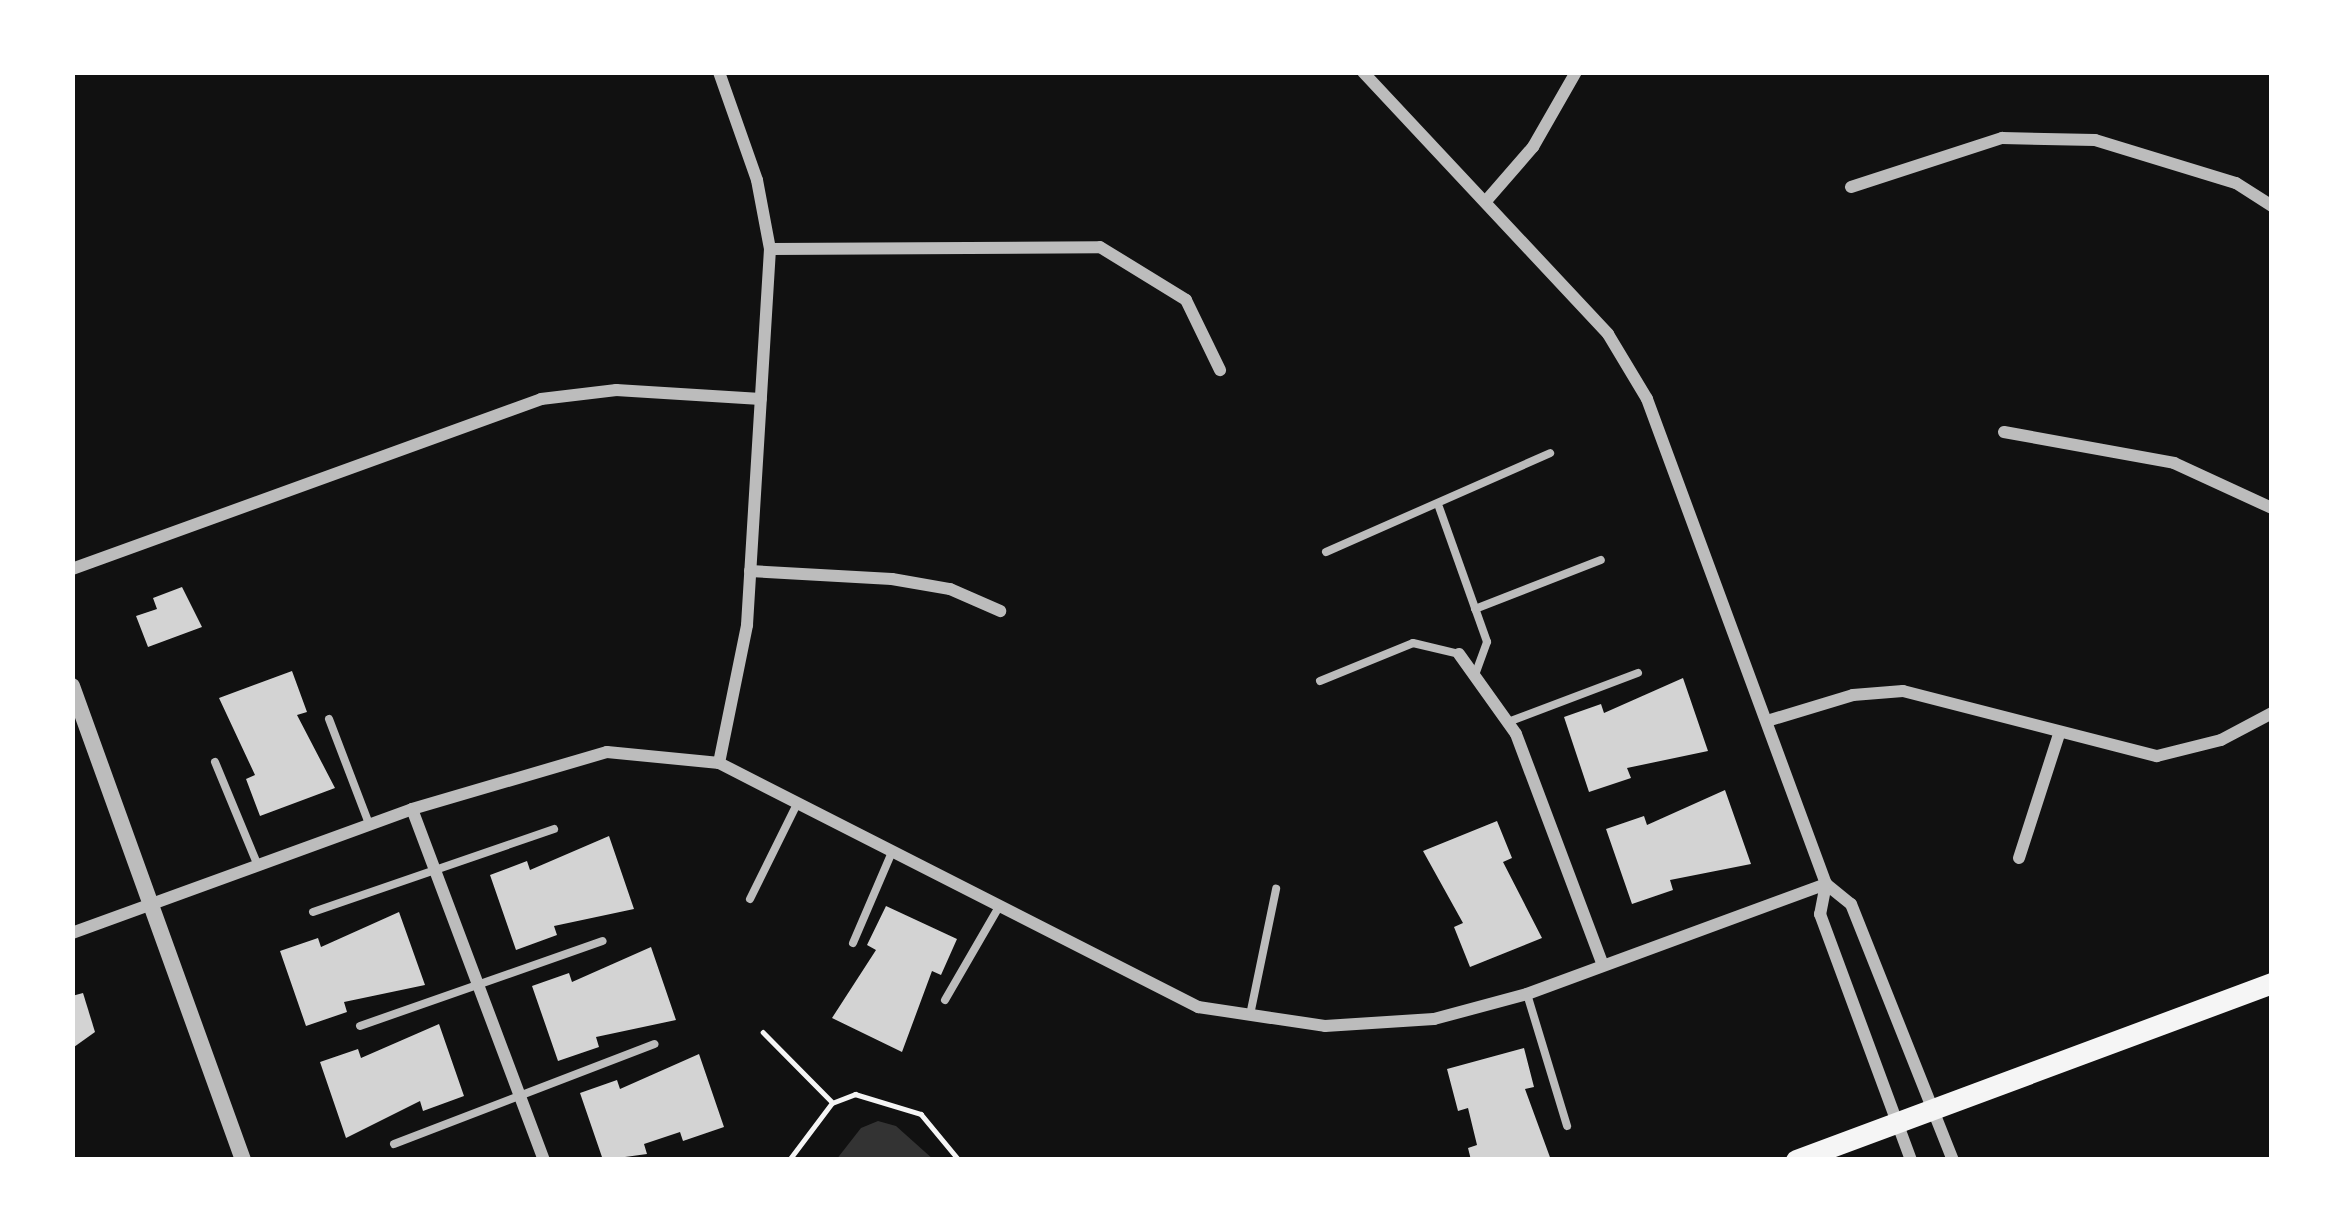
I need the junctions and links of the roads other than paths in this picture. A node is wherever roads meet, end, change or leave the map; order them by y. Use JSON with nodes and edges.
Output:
{"nodes":[{"id":1,"x":719,"y":72,"type":"edge"},
{"id":2,"x":1363,"y":72,"type":"edge"},
{"id":3,"x":1576,"y":72,"type":"edge"},
{"id":4,"x":1851,"y":187,"type":"dead end"},
{"id":5,"x":1486,"y":201,"type":"junction"},
{"id":6,"x":2272,"y":206,"type":"edge"},
{"id":7,"x":770,"y":249,"type":"junction"},
{"id":8,"x":1220,"y":370,"type":"dead end"},
{"id":9,"x":761,"y":399,"type":"junction"},
{"id":10,"x":2004,"y":432,"type":"dead end"},
{"id":11,"x":1550,"y":453,"type":"dead end"},
{"id":12,"x":1439,"y":507,"type":"junction"},
{"id":13,"x":2272,"y":508,"type":"edge"},
{"id":14,"x":1326,"y":552,"type":"dead end"},
{"id":15,"x":1601,"y":560,"type":"dead end"},
{"id":16,"x":72,"y":568,"type":"edge"},
{"id":17,"x":750,"y":571,"type":"junction"},
{"id":18,"x":1475,"y":609,"type":"junction"},
{"id":19,"x":1000,"y":610,"type":"dead end"},
{"id":20,"x":1459,"y":654,"type":"joint"},
{"id":21,"x":1638,"y":673,"type":"dead end"},
{"id":22,"x":1475,"y":674,"type":"junction"},
{"id":23,"x":1320,"y":681,"type":"dead end"},
{"id":24,"x":72,"y":686,"type":"edge"},
{"id":25,"x":2272,"y":713,"type":"edge"},
{"id":26,"x":329,"y":719,"type":"dead end"},
{"id":27,"x":1768,"y":721,"type":"junction"},
{"id":28,"x":1508,"y":722,"type":"junction"},
{"id":29,"x":2059,"y":734,"type":"junction"},
{"id":30,"x":215,"y":762,"type":"dead end"},
{"id":31,"x":718,"y":763,"type":"junction"},
{"id":32,"x":798,"y":803,"type":"junction"},
{"id":33,"x":412,"y":809,"type":"junction"},
{"id":34,"x":369,"y":825,"type":"junction"},
{"id":35,"x":554,"y":829,"type":"dead end"},
{"id":36,"x":892,"y":852,"type":"junction"},
{"id":37,"x":2019,"y":858,"type":"dead end"},
{"id":38,"x":258,"y":866,"type":"junction"},
{"id":39,"x":434,"y":869,"type":"junction"},
{"id":40,"x":1826,"y":884,"type":"junction"},
{"id":41,"x":1276,"y":889,"type":"dead end"},
{"id":42,"x":750,"y":899,"type":"dead end"},
{"id":43,"x":153,"y":904,"type":"junction"},
{"id":44,"x":1000,"y":908,"type":"junction"},
{"id":45,"x":313,"y":912,"type":"dead end"},
{"id":46,"x":72,"y":933,"type":"edge"},
{"id":47,"x":603,"y":941,"type":"dead end"},
{"id":48,"x":854,"y":943,"type":"dead end"},
{"id":49,"x":1603,"y":965,"type":"junction"},
{"id":50,"x":2272,"y":983,"type":"edge"},
{"id":51,"x":477,"y":985,"type":"junction"},
{"id":52,"x":1527,"y":994,"type":"junction"},
{"id":53,"x":945,"y":1000,"type":"dead end"},
{"id":54,"x":1250,"y":1015,"type":"junction"},
{"id":55,"x":360,"y":1026,"type":"dead end"},
{"id":56,"x":654,"y":1045,"type":"dead end"},
{"id":57,"x":519,"y":1097,"type":"junction"},
{"id":58,"x":1934,"y":1109,"type":"junction"},
{"id":59,"x":1897,"y":1123,"type":"junction"},
{"id":60,"x":1567,"y":1126,"type":"dead end"},
{"id":61,"x":394,"y":1144,"type":"dead end"},
{"id":62,"x":243,"y":1160,"type":"edge"},
{"id":63,"x":544,"y":1160,"type":"edge"},
{"id":64,"x":1796,"y":1160,"type":"edge"},
{"id":65,"x":1911,"y":1160,"type":"edge"},
{"id":66,"x":1953,"y":1160,"type":"edge"}],
"edges":[{"from":1,"to":7,"type":"street"},
{"from":2,"to":5,"type":"street"},
{"from":3,"to":5,"type":"street"},
{"from":4,"to":6,"type":"street"},
{"from":5,"to":27,"type":"street"},
{"from":7,"to":8,"type":"street"},
{"from":7,"to":9,"type":"street"},
{"from":9,"to":16,"type":"street"},
{"from":9,"to":17,"type":"street"},
{"from":10,"to":13,"type":"street"},
{"from":11,"to":12,"type":"lane"},
{"from":12,"to":14,"type":"lane"},
{"from":12,"to":18,"type":"lane"},
{"from":15,"to":18,"type":"lane"},
{"from":17,"to":19,"type":"street"},
{"from":17,"to":31,"type":"street"},
{"from":18,"to":22,"type":"lane"},
{"from":20,"to":22,"type":"street"},
{"from":20,"to":23,"type":"lane"},
{"from":21,"to":28,"type":"lane"},
{"from":22,"to":28,"type":"street"},
{"from":24,"to":43,"type":"street"},
{"from":25,"to":29,"type":"street"},
{"from":26,"to":34,"type":"lane"},
{"from":27,"to":29,"type":"street"},
{"from":27,"to":40,"type":"street"},
{"from":28,"to":49,"type":"street"},
{"from":29,"to":37,"type":"street"},
{"from":30,"to":38,"type":"lane"},
{"from":31,"to":32,"type":"street"},
{"from":31,"to":33,"type":"street"},
{"from":32,"to":36,"type":"street"},
{"from":32,"to":42,"type":"lane"},
{"from":33,"to":34,"type":"street"},
{"from":33,"to":39,"type":"street"},
{"from":34,"to":38,"type":"street"},
{"from":35,"to":39,"type":"lane"},
{"from":36,"to":44,"type":"street"},
{"from":36,"to":48,"type":"lane"},
{"from":38,"to":43,"type":"street"},
{"from":39,"to":45,"type":"lane"},
{"from":39,"to":51,"type":"street"},
{"from":40,"to":49,"type":"street"},
{"from":40,"to":58,"type":"street"},
{"from":40,"to":59,"type":"street"},
{"from":41,"to":54,"type":"lane"},
{"from":43,"to":46,"type":"street"},
{"from":43,"to":62,"type":"street"},
{"from":44,"to":53,"type":"lane"},
{"from":44,"to":54,"type":"street"},
{"from":47,"to":51,"type":"lane"},
{"from":49,"to":52,"type":"street"},
{"from":50,"to":58,"type":"main road"},
{"from":51,"to":55,"type":"lane"},
{"from":51,"to":57,"type":"street"},
{"from":52,"to":54,"type":"street"},
{"from":52,"to":60,"type":"lane"},
{"from":56,"to":57,"type":"lane"},
{"from":57,"to":61,"type":"lane"},
{"from":57,"to":63,"type":"street"},
{"from":58,"to":59,"type":"main road"},
{"from":58,"to":66,"type":"street"},
{"from":59,"to":64,"type":"main road"},
{"from":59,"to":65,"type":"street"}]}
